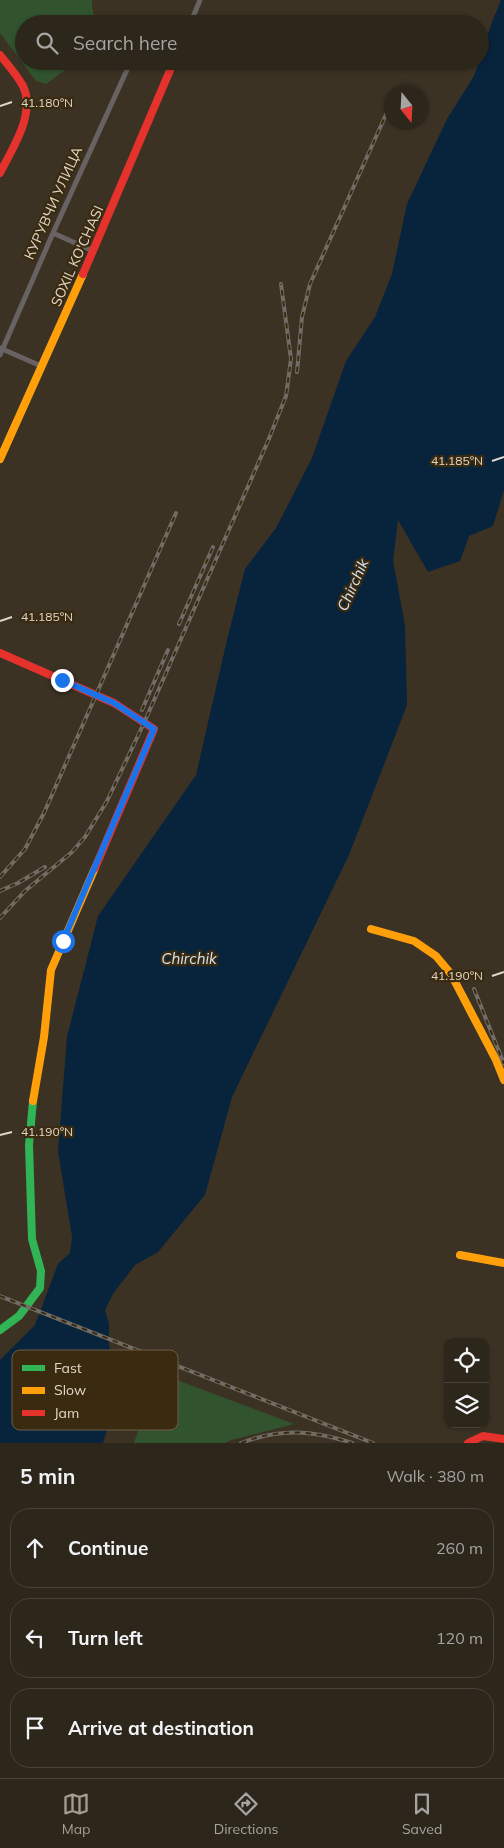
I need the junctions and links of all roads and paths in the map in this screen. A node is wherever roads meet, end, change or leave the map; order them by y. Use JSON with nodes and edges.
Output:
{"nodes":[{"id":1,"x":200,"y":0,"type":"edge"},
{"id":2,"x":194,"y":15,"type":"edge"},
{"id":3,"x":0,"y":55,"type":"edge"},
{"id":4,"x":127,"y":70,"type":"edge"},
{"id":5,"x":170,"y":70,"type":"edge"},
{"id":6,"x":0,"y":173,"type":"edge"},
{"id":7,"x":53,"y":233,"type":"junction"},
{"id":8,"x":93,"y":250,"type":"junction"},
{"id":9,"x":1,"y":348,"type":"edge"},
{"id":10,"x":0,"y":355,"type":"edge"},
{"id":11,"x":41,"y":366,"type":"junction"},
{"id":12,"x":0,"y":459,"type":"edge"},
{"id":13,"x":0,"y":654,"type":"edge"},
{"id":14,"x":371,"y":929,"type":"dead end"},
{"id":15,"x":504,"y":1080,"type":"edge"},
{"id":16,"x":460,"y":1255,"type":"dead end"},
{"id":17,"x":504,"y":1263,"type":"edge"},
{"id":18,"x":0,"y":1330,"type":"edge"},
{"id":19,"x":504,"y":1439,"type":"edge"},
{"id":20,"x":468,"y":1443,"type":"edge"}],
"edges":[{"from":1,"to":2,"type":"street"},
{"from":3,"to":6,"type":"street"},
{"from":4,"to":7,"type":"street","name":"КУРУВЧИ УЛИЦА"},
{"from":5,"to":8,"type":"street","name":"SOXIL KO'CHASI"},
{"from":7,"to":8,"type":"street"},
{"from":7,"to":9,"type":"street","name":"КУРУВЧИ УЛИЦА"},
{"from":8,"to":11,"type":"street","name":"SOXIL KO'CHASI"},
{"from":9,"to":10,"type":"street","name":"КУРУВЧИ УЛИЦА"},
{"from":9,"to":11,"type":"street"},
{"from":11,"to":12,"type":"street","name":"SOXIL KO'CHASI"},
{"from":13,"to":18,"type":"street"},
{"from":14,"to":15,"type":"street"},
{"from":16,"to":17,"type":"street"},
{"from":19,"to":20,"type":"street"}]}
